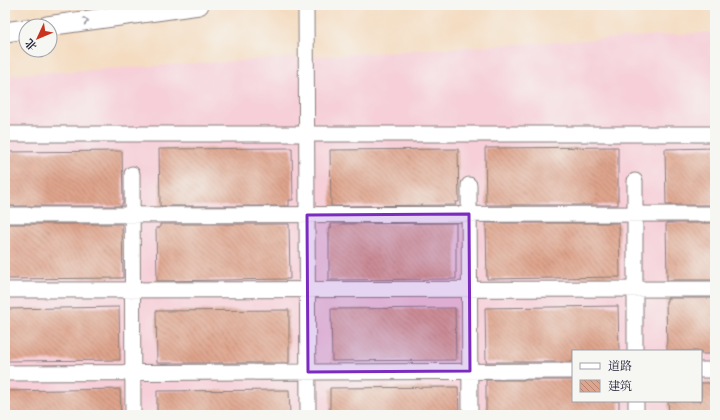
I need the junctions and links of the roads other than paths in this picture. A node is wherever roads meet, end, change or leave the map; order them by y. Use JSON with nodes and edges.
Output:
{"nodes":[{"id":1,"x":198,"y":5,"type":"edge"},
{"id":2,"x":306,"y":5,"type":"edge"},
{"id":3,"x":58,"y":24,"type":"edge"},
{"id":4,"x":18,"y":30,"type":"edge"},
{"id":5,"x":5,"y":32,"type":"edge"},
{"id":6,"x":5,"y":134,"type":"edge"},
{"id":7,"x":306,"y":134,"type":"junction"},
{"id":8,"x":715,"y":134,"type":"edge"},
{"id":9,"x":132,"y":174,"type":"dead end"},
{"id":10,"x":635,"y":181,"type":"dead end"},
{"id":11,"x":469,"y":185,"type":"dead end"},
{"id":12,"x":469,"y":214,"type":"junction"},
{"id":13,"x":635,"y":214,"type":"junction"},
{"id":14,"x":715,"y":214,"type":"edge"},
{"id":15,"x":5,"y":215,"type":"edge"},
{"id":16,"x":132,"y":215,"type":"junction"},
{"id":17,"x":307,"y":215,"type":"junction"},
{"id":18,"x":307,"y":289,"type":"junction"},
{"id":19,"x":469,"y":289,"type":"junction"},
{"id":20,"x":635,"y":289,"type":"junction"},
{"id":21,"x":715,"y":289,"type":"edge"},
{"id":22,"x":5,"y":290,"type":"edge"},
{"id":23,"x":132,"y":290,"type":"junction"},
{"id":24,"x":635,"y":350,"type":"edge"},
{"id":25,"x":702,"y":370,"type":"edge"},
{"id":26,"x":715,"y":370,"type":"edge"},
{"id":27,"x":470,"y":371,"type":"junction"},
{"id":28,"x":572,"y":371,"type":"edge"},
{"id":29,"x":132,"y":372,"type":"junction"},
{"id":30,"x":308,"y":372,"type":"junction"},
{"id":31,"x":5,"y":373,"type":"edge"},
{"id":32,"x":636,"y":402,"type":"edge"},
{"id":33,"x":132,"y":415,"type":"edge"},
{"id":34,"x":308,"y":415,"type":"edge"},
{"id":35,"x":470,"y":415,"type":"edge"},
{"id":36,"x":636,"y":415,"type":"edge"}],
"edges":[{"from":3,"to":1,"type":"street","one_way":true},
{"from":2,"to":7,"type":"street"},
{"from":4,"to":5,"type":"street"},
{"from":6,"to":7,"type":"street"},
{"from":7,"to":8,"type":"street"},
{"from":7,"to":17,"type":"street"},
{"from":9,"to":16,"type":"street"},
{"from":10,"to":13,"type":"street"},
{"from":11,"to":12,"type":"street"},
{"from":12,"to":13,"type":"street"},
{"from":12,"to":17,"type":"street"},
{"from":12,"to":19,"type":"street"},
{"from":13,"to":14,"type":"street"},
{"from":13,"to":20,"type":"street"},
{"from":15,"to":16,"type":"street"},
{"from":16,"to":17,"type":"street"},
{"from":16,"to":23,"type":"street"},
{"from":17,"to":18,"type":"street"},
{"from":18,"to":19,"type":"street"},
{"from":18,"to":23,"type":"street"},
{"from":18,"to":30,"type":"street"},
{"from":19,"to":20,"type":"street"},
{"from":19,"to":27,"type":"street"},
{"from":20,"to":21,"type":"street"},
{"from":20,"to":24,"type":"street"},
{"from":22,"to":23,"type":"street"},
{"from":23,"to":29,"type":"street"},
{"from":25,"to":26,"type":"street"},
{"from":27,"to":28,"type":"street"},
{"from":27,"to":30,"type":"street"},
{"from":27,"to":35,"type":"street"},
{"from":29,"to":30,"type":"street"},
{"from":29,"to":31,"type":"street"},
{"from":29,"to":33,"type":"street"},
{"from":30,"to":34,"type":"street"},
{"from":32,"to":36,"type":"street"}]}
